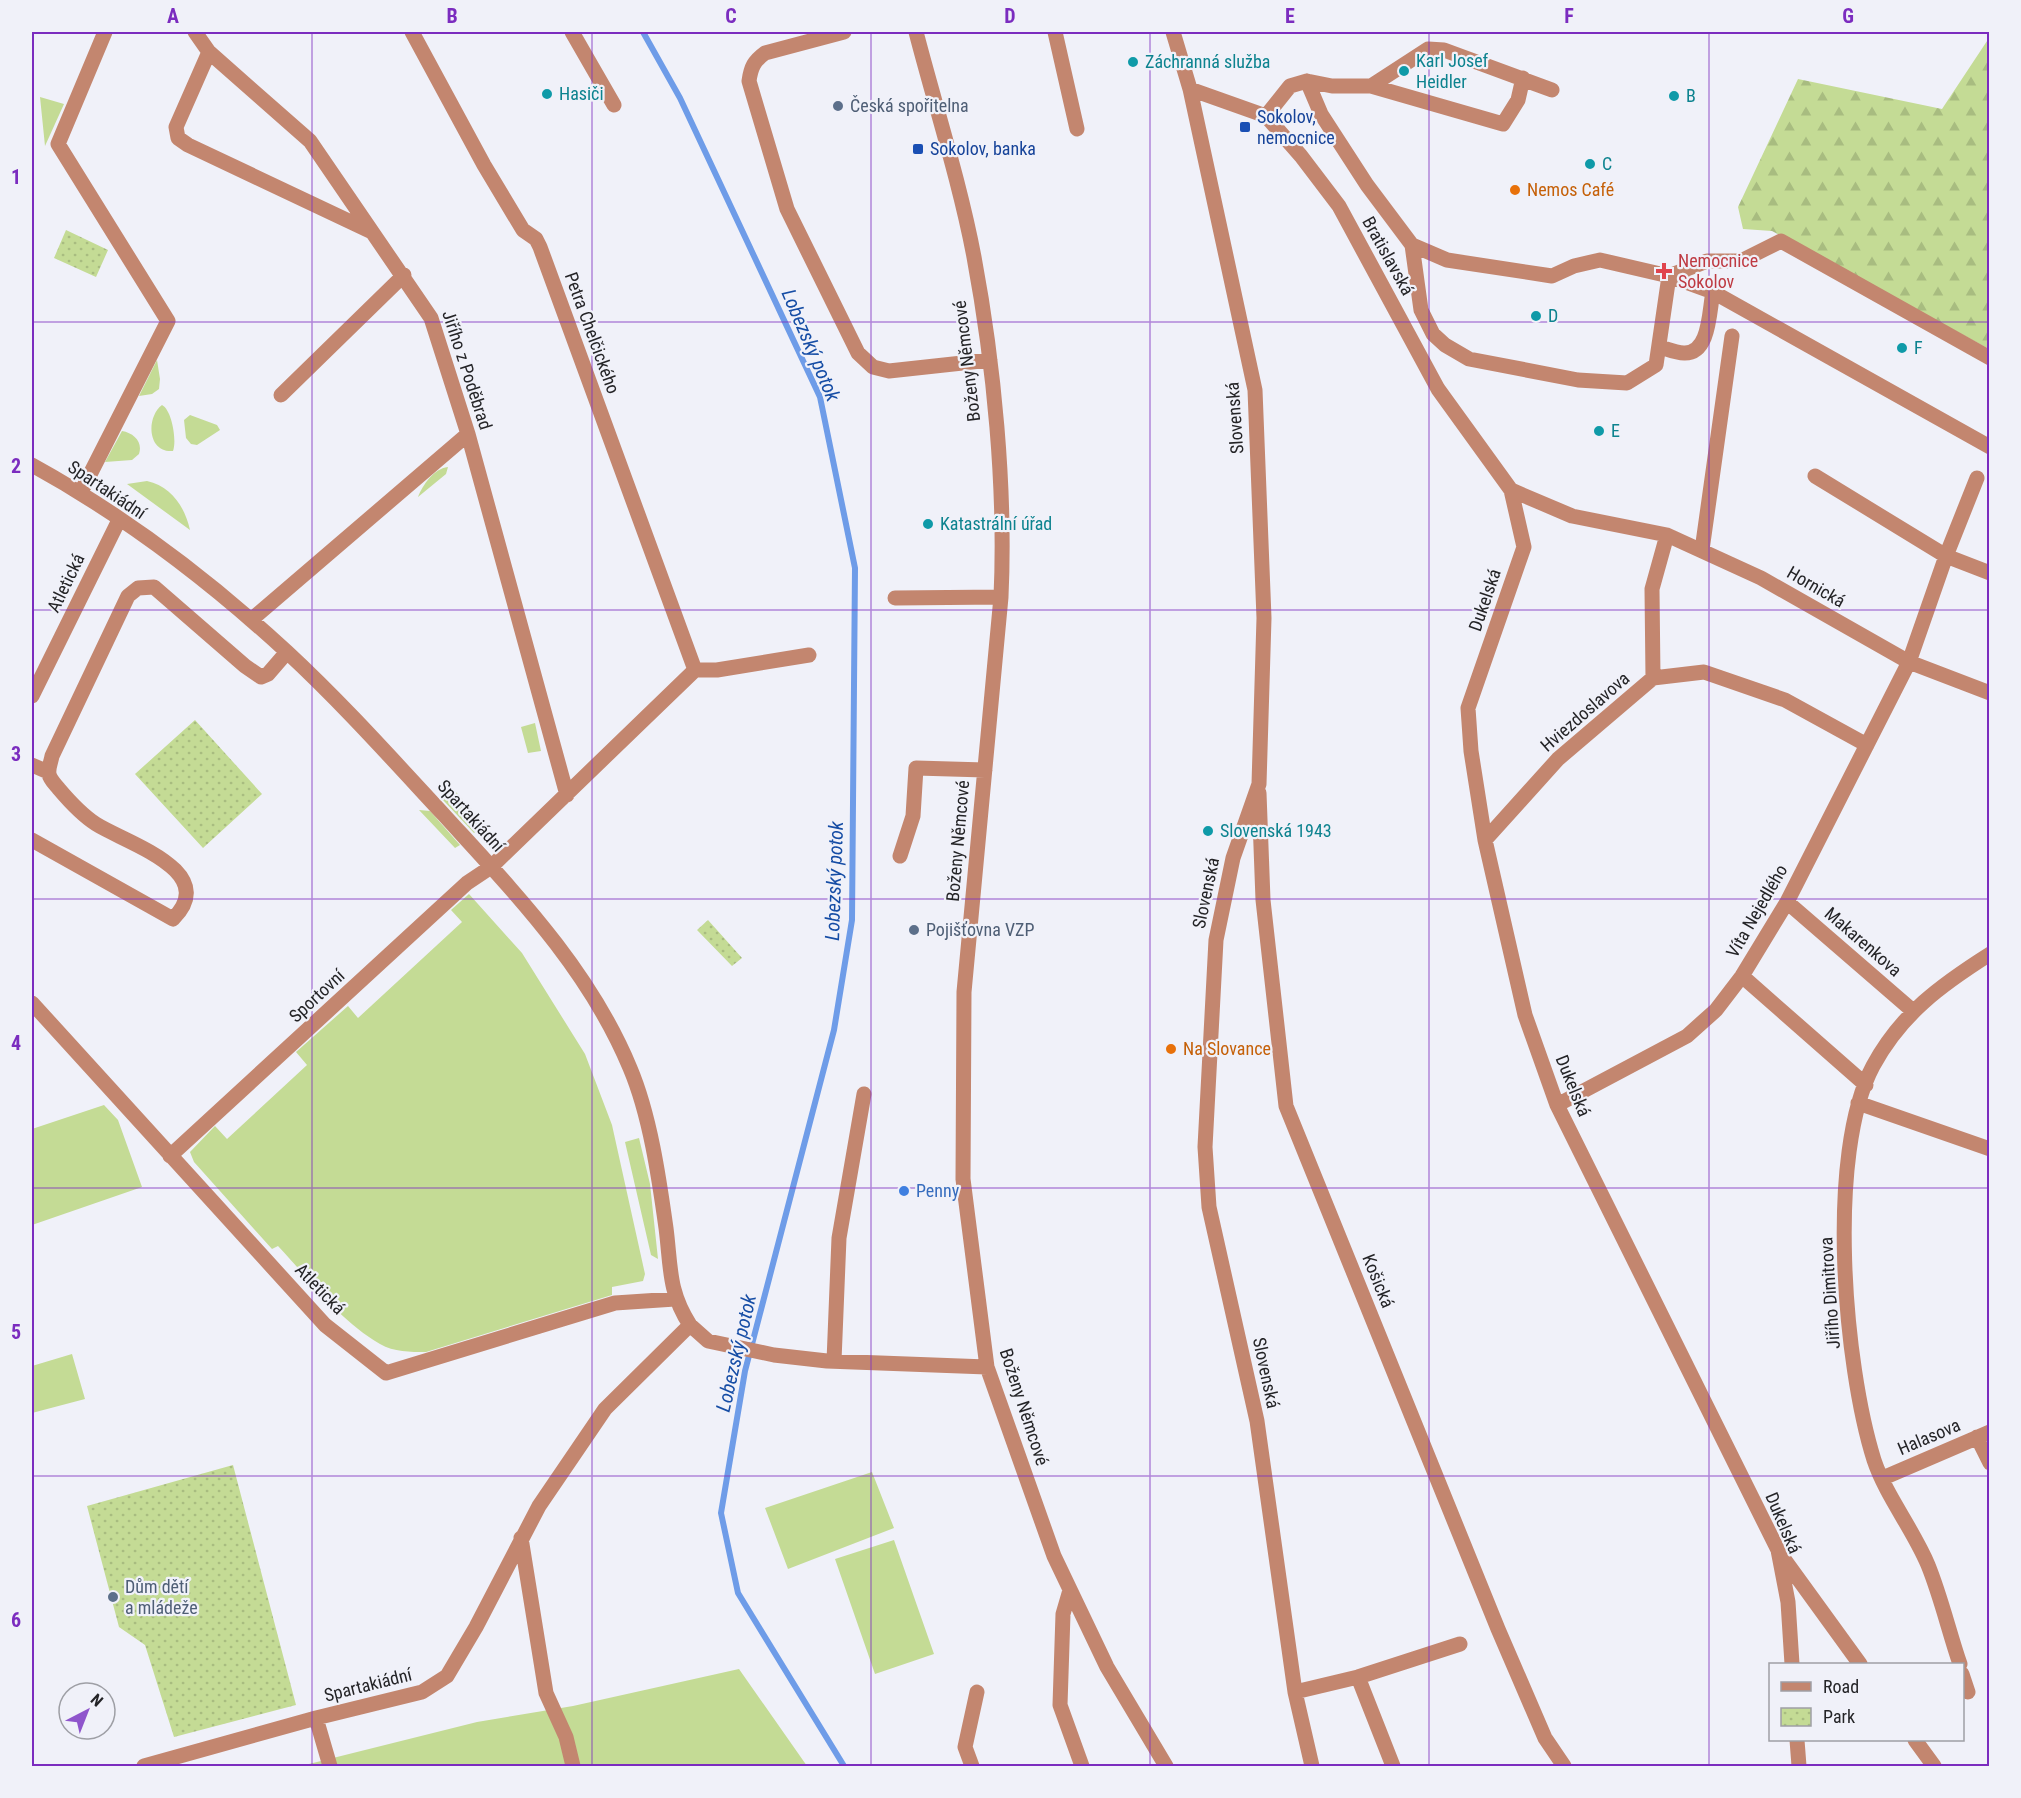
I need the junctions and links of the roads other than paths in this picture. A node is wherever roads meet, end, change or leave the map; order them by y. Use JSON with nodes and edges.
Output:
{"nodes":[{"id":1,"x":105,"y":32,"type":"edge"},
{"id":2,"x":195,"y":32,"type":"edge"},
{"id":3,"x":412,"y":32,"type":"edge"},
{"id":4,"x":572,"y":32,"type":"edge"},
{"id":5,"x":844,"y":32,"type":"edge"},
{"id":6,"x":916,"y":32,"type":"edge"},
{"id":7,"x":1055,"y":32,"type":"edge"},
{"id":8,"x":1173,"y":32,"type":"edge"},
{"id":9,"x":209,"y":52,"type":"junction"},
{"id":10,"x":1523,"y":78,"type":"junction"},
{"id":11,"x":1307,"y":81,"type":"junction"},
{"id":12,"x":1371,"y":86,"type":"junction"},
{"id":13,"x":1190,"y":89,"type":"junction"},
{"id":14,"x":1552,"y":90,"type":"dead end"},
{"id":15,"x":614,"y":105,"type":"dead end"},
{"id":16,"x":1266,"y":117,"type":"junction"},
{"id":17,"x":1077,"y":129,"type":"dead end"},
{"id":18,"x":373,"y":232,"type":"junction"},
{"id":19,"x":1412,"y":245,"type":"junction"},
{"id":20,"x":404,"y":275,"type":"junction"},
{"id":21,"x":1669,"y":276,"type":"junction"},
{"id":22,"x":1713,"y":292,"type":"junction"},
{"id":23,"x":1732,"y":336,"type":"dead end"},
{"id":24,"x":1660,"y":347,"type":"junction"},
{"id":25,"x":1989,"y":358,"type":"edge"},
{"id":26,"x":990,"y":360,"type":"junction"},
{"id":27,"x":281,"y":395,"type":"dead end"},
{"id":28,"x":468,"y":434,"type":"junction"},
{"id":29,"x":1989,"y":447,"type":"edge"},
{"id":30,"x":32,"y":465,"type":"edge"},
{"id":31,"x":1815,"y":476,"type":"dead end"},
{"id":32,"x":1977,"y":478,"type":"dead end"},
{"id":33,"x":1511,"y":490,"type":"junction"},
{"id":34,"x":81,"y":492,"type":"junction"},
{"id":35,"x":119,"y":520,"type":"junction"},
{"id":36,"x":1667,"y":535,"type":"junction"},
{"id":37,"x":1702,"y":550,"type":"junction"},
{"id":38,"x":1946,"y":556,"type":"junction"},
{"id":39,"x":1989,"y":573,"type":"edge"},
{"id":40,"x":1001,"y":597,"type":"junction"},
{"id":41,"x":894,"y":598,"type":"dead end"},
{"id":42,"x":251,"y":621,"type":"junction"},
{"id":43,"x":287,"y":652,"type":"junction"},
{"id":44,"x":809,"y":655,"type":"dead end"},
{"id":45,"x":1909,"y":662,"type":"junction"},
{"id":46,"x":695,"y":670,"type":"junction"},
{"id":47,"x":1653,"y":678,"type":"junction"},
{"id":48,"x":1989,"y":693,"type":"edge"},
{"id":49,"x":32,"y":696,"type":"edge"},
{"id":50,"x":1867,"y":745,"type":"junction"},
{"id":51,"x":32,"y":765,"type":"edge"},
{"id":52,"x":985,"y":770,"type":"junction"},
{"id":53,"x":48,"y":772,"type":"junction"},
{"id":54,"x":1259,"y":784,"type":"junction"},
{"id":55,"x":567,"y":795,"type":"junction"},
{"id":56,"x":32,"y":840,"type":"edge"},
{"id":57,"x":1485,"y":840,"type":"junction"},
{"id":58,"x":900,"y":856,"type":"dead end"},
{"id":59,"x":491,"y":867,"type":"junction"},
{"id":60,"x":1787,"y":902,"type":"junction"},
{"id":61,"x":1989,"y":954,"type":"edge"},
{"id":62,"x":1742,"y":976,"type":"junction"},
{"id":63,"x":32,"y":1003,"type":"edge"},
{"id":64,"x":1912,"y":1011,"type":"junction"},
{"id":65,"x":1866,"y":1084,"type":"junction"},
{"id":66,"x":864,"y":1094,"type":"dead end"},
{"id":67,"x":1858,"y":1103,"type":"junction"},
{"id":68,"x":1557,"y":1105,"type":"junction"},
{"id":69,"x":1989,"y":1149,"type":"edge"},
{"id":70,"x":170,"y":1156,"type":"junction"},
{"id":71,"x":675,"y":1299,"type":"junction"},
{"id":72,"x":690,"y":1325,"type":"junction"},
{"id":73,"x":834,"y":1361,"type":"junction"},
{"id":74,"x":987,"y":1367,"type":"junction"},
{"id":75,"x":1983,"y":1435,"type":"edge"},
{"id":76,"x":1989,"y":1463,"type":"edge"},
{"id":77,"x":1883,"y":1478,"type":"junction"},
{"id":78,"x":520,"y":1538,"type":"junction"},
{"id":79,"x":1778,"y":1550,"type":"junction"},
{"id":80,"x":1070,"y":1590,"type":"junction"},
{"id":81,"x":1460,"y":1644,"type":"dead end"},
{"id":82,"x":1792,"y":1663,"type":"edge"},
{"id":83,"x":1859,"y":1663,"type":"edge"},
{"id":84,"x":1959,"y":1663,"type":"edge"},
{"id":85,"x":1358,"y":1677,"type":"junction"},
{"id":86,"x":1964,"y":1680,"type":"edge"},
{"id":87,"x":978,"y":1692,"type":"dead end"},
{"id":88,"x":1294,"y":1692,"type":"junction"},
{"id":89,"x":1968,"y":1692,"type":"dead end"},
{"id":90,"x":316,"y":1718,"type":"junction"},
{"id":91,"x":1797,"y":1741,"type":"edge"},
{"id":92,"x":1916,"y":1741,"type":"edge"},
{"id":93,"x":144,"y":1767,"type":"edge"},
{"id":94,"x":330,"y":1767,"type":"edge"},
{"id":95,"x":573,"y":1767,"type":"edge"},
{"id":96,"x":972,"y":1767,"type":"edge"},
{"id":97,"x":1082,"y":1767,"type":"edge"},
{"id":98,"x":1166,"y":1767,"type":"edge"},
{"id":99,"x":1312,"y":1767,"type":"edge"},
{"id":100,"x":1393,"y":1767,"type":"edge"},
{"id":101,"x":1564,"y":1767,"type":"edge"},
{"id":102,"x":1799,"y":1767,"type":"edge"},
{"id":103,"x":1934,"y":1767,"type":"edge"}],
"edges":[{"from":1,"to":34,"type":"street"},
{"from":2,"to":9,"type":"street","name":"Jiřího z Poděbrad"},
{"from":3,"to":46,"type":"street","name":"Petra Chelčického"},
{"from":4,"to":15,"type":"street"},
{"from":5,"to":26,"type":"street"},
{"from":6,"to":26,"type":"street","name":"Boženy Němcové"},
{"from":7,"to":17,"type":"street"},
{"from":8,"to":13,"type":"street","name":"Slovenská"},
{"from":9,"to":18,"type":"street","name":"Jiřího z Poděbrad"},
{"from":9,"to":18,"type":"street"},
{"from":10,"to":12,"type":"street"},
{"from":10,"to":12,"type":"street"},
{"from":10,"to":14,"type":"street"},
{"from":11,"to":12,"type":"street"},
{"from":11,"to":16,"type":"street"},
{"from":11,"to":19,"type":"street"},
{"from":13,"to":16,"type":"street"},
{"from":13,"to":54,"type":"street","name":"Slovenská"},
{"from":16,"to":33,"type":"street","name":"Bratislavská"},
{"from":18,"to":20,"type":"street","name":"Jiřího z Poděbrad"},
{"from":19,"to":21,"type":"street"},
{"from":19,"to":24,"type":"street"},
{"from":20,"to":27,"type":"street"},
{"from":20,"to":28,"type":"street","name":"Jiřího z Poděbrad"},
{"from":21,"to":22,"type":"street"},
{"from":21,"to":24,"type":"street"},
{"from":21,"to":25,"type":"street"},
{"from":22,"to":24,"type":"street"},
{"from":22,"to":29,"type":"street"},
{"from":23,"to":37,"type":"street"},
{"from":26,"to":40,"type":"street","name":"Boženy Němcové"},
{"from":28,"to":42,"type":"street"},
{"from":28,"to":55,"type":"street","name":"Jiřího z Poděbrad"},
{"from":30,"to":34,"type":"street","name":"Spartakiádní"},
{"from":31,"to":38,"type":"street"},
{"from":32,"to":38,"type":"street"},
{"from":33,"to":36,"type":"street","name":"Hornická"},
{"from":33,"to":57,"type":"street","name":"Dukelská"},
{"from":34,"to":35,"type":"street","name":"Spartakiádní"},
{"from":35,"to":42,"type":"street","name":"Spartakiádní"},
{"from":35,"to":49,"type":"street","name":"Atletická"},
{"from":36,"to":37,"type":"street","name":"Hornická"},
{"from":36,"to":47,"type":"street"},
{"from":37,"to":45,"type":"street","name":"Hornická"},
{"from":38,"to":39,"type":"street"},
{"from":38,"to":45,"type":"street"},
{"from":40,"to":41,"type":"street"},
{"from":40,"to":52,"type":"street","name":"Boženy Němcové"},
{"from":42,"to":43,"type":"street","name":"Spartakiádní"},
{"from":43,"to":53,"type":"street"},
{"from":43,"to":59,"type":"street","name":"Spartakiádní"},
{"from":44,"to":46,"type":"street"},
{"from":45,"to":48,"type":"street","name":"Hornická"},
{"from":45,"to":50,"type":"street","name":"Víta Nejedlého"},
{"from":46,"to":55,"type":"street","name":"Sportovní"},
{"from":47,"to":50,"type":"street","name":"Hviezdoslavova"},
{"from":47,"to":57,"type":"street","name":"Hviezdoslavova"},
{"from":50,"to":60,"type":"street","name":"Víta Nejedlého"},
{"from":51,"to":53,"type":"street"},
{"from":52,"to":58,"type":"street"},
{"from":52,"to":74,"type":"street","name":"Boženy Němcové"},
{"from":53,"to":56,"type":"street"},
{"from":54,"to":88,"type":"street","name":"Slovenská"},
{"from":54,"to":101,"type":"street","name":"Košická"},
{"from":55,"to":59,"type":"street","name":"Sportovní"},
{"from":57,"to":68,"type":"street","name":"Dukelská"},
{"from":59,"to":70,"type":"street","name":"Sportovní"},
{"from":59,"to":71,"type":"street","name":"Spartakiádní"},
{"from":60,"to":62,"type":"street","name":"Víta Nejedlého"},
{"from":60,"to":64,"type":"street","name":"Makarenkova"},
{"from":61,"to":64,"type":"street","name":"Jiřího Dimitrova"},
{"from":62,"to":65,"type":"street"},
{"from":62,"to":68,"type":"street","name":"Víta Nejedlého"},
{"from":63,"to":70,"type":"street","name":"Atletická"},
{"from":64,"to":65,"type":"street","name":"Jiřího Dimitrova"},
{"from":65,"to":67,"type":"street","name":"Jiřího Dimitrova"},
{"from":66,"to":73,"type":"street"},
{"from":67,"to":69,"type":"street"},
{"from":67,"to":77,"type":"street","name":"Jiřího Dimitrova"},
{"from":68,"to":79,"type":"street","name":"Dukelská"},
{"from":70,"to":71,"type":"street","name":"Atletická"},
{"from":71,"to":72,"type":"street","name":"Spartakiádní"},
{"from":72,"to":73,"type":"street","name":"Spartakiádní"},
{"from":72,"to":78,"type":"street","name":"Spartakiádní"},
{"from":73,"to":74,"type":"street","name":"Spartakiádní"},
{"from":74,"to":80,"type":"street","name":"Boženy Němcové"},
{"from":75,"to":76,"type":"street"},
{"from":75,"to":77,"type":"street","name":"Halasova"},
{"from":77,"to":84,"type":"street","name":"Jiřího Dimitrova"},
{"from":78,"to":90,"type":"street","name":"Spartakiádní"},
{"from":78,"to":95,"type":"street"},
{"from":79,"to":82,"type":"street","name":"Dukelská"},
{"from":79,"to":83,"type":"street"},
{"from":80,"to":97,"type":"street"},
{"from":80,"to":98,"type":"street","name":"Boženy Němcové"},
{"from":81,"to":85,"type":"street"},
{"from":85,"to":88,"type":"street"},
{"from":85,"to":100,"type":"street"},
{"from":86,"to":89,"type":"street"},
{"from":87,"to":96,"type":"street"},
{"from":88,"to":99,"type":"street","name":"Slovenská"},
{"from":90,"to":93,"type":"street","name":"Spartakiádní"},
{"from":90,"to":94,"type":"street"},
{"from":91,"to":102,"type":"street"},
{"from":92,"to":103,"type":"street"}]}
